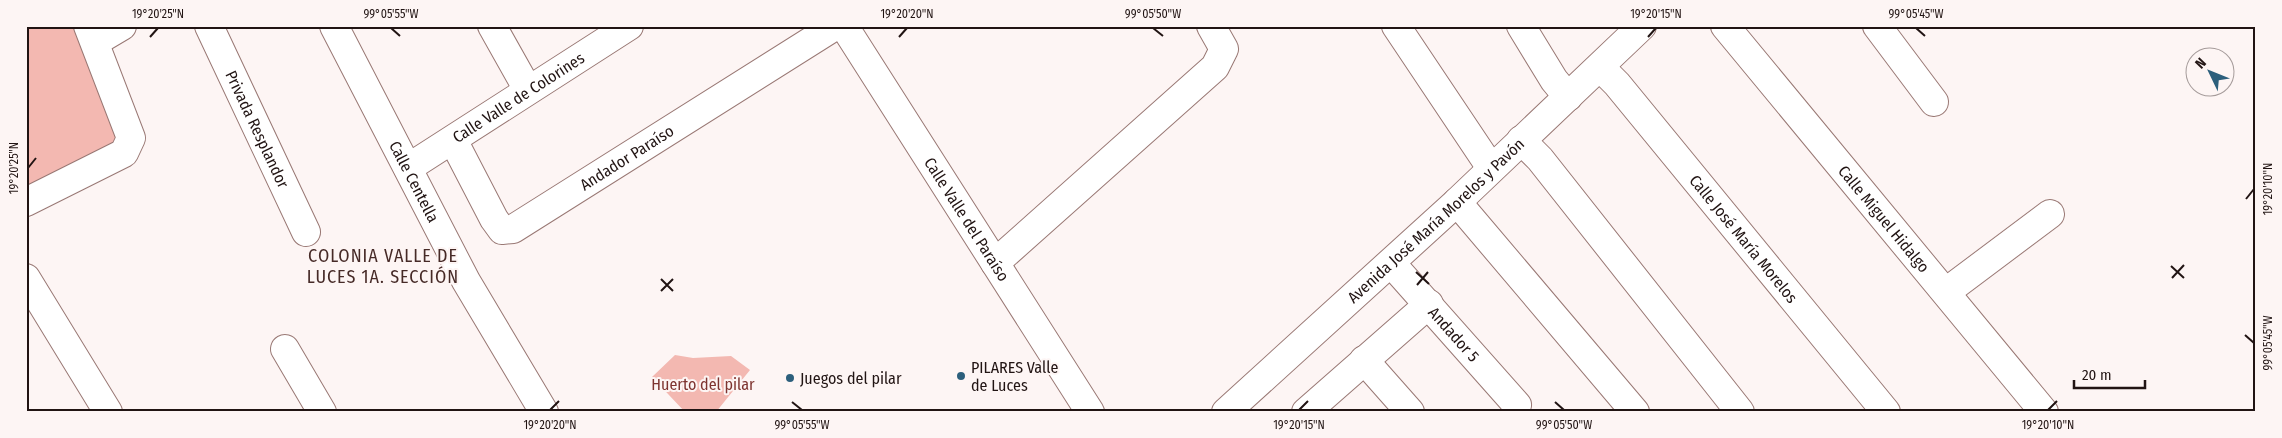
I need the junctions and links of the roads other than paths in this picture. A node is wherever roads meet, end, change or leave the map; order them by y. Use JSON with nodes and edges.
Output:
{"nodes":[{"id":1,"x":122,"y":26,"type":"edge"},
{"id":2,"x":209,"y":26,"type":"edge"},
{"id":3,"x":334,"y":26,"type":"edge"},
{"id":4,"x":492,"y":26,"type":"edge"},
{"id":5,"x":629,"y":26,"type":"edge"},
{"id":6,"x":835,"y":26,"type":"edge"},
{"id":7,"x":844,"y":26,"type":"edge"},
{"id":8,"x":1211,"y":26,"type":"edge"},
{"id":9,"x":1396,"y":26,"type":"edge"},
{"id":10,"x":1520,"y":26,"type":"edge"},
{"id":11,"x":1642,"y":26,"type":"edge"},
{"id":12,"x":1725,"y":26,"type":"edge"},
{"id":13,"x":1877,"y":26,"type":"edge"},
{"id":14,"x":91,"y":34,"type":"edge"},
{"id":15,"x":1600,"y":67,"type":"junction"},
{"id":16,"x":528,"y":90,"type":"junction"},
{"id":17,"x":1568,"y":97,"type":"junction"},
{"id":18,"x":1934,"y":102,"type":"dead end"},
{"id":19,"x":453,"y":140,"type":"junction"},
{"id":20,"x":1521,"y":140,"type":"junction"},
{"id":21,"x":408,"y":168,"type":"junction"},
{"id":22,"x":1491,"y":168,"type":"junction"},
{"id":23,"x":26,"y":202,"type":"edge"},
{"id":24,"x":1457,"y":202,"type":"junction"},
{"id":25,"x":2050,"y":214,"type":"dead end"},
{"id":26,"x":306,"y":232,"type":"dead end"},
{"id":27,"x":995,"y":263,"type":"junction"},
{"id":28,"x":1391,"y":263,"type":"junction"},
{"id":29,"x":26,"y":278,"type":"edge"},
{"id":30,"x":1946,"y":292,"type":"junction"},
{"id":31,"x":1429,"y":304,"type":"junction"},
{"id":32,"x":285,"y":349,"type":"dead end"},
{"id":33,"x":1364,"y":360,"type":"junction"},
{"id":34,"x":1516,"y":409,"type":"edge"},
{"id":35,"x":108,"y":412,"type":"edge"},
{"id":36,"x":322,"y":412,"type":"edge"},
{"id":37,"x":544,"y":412,"type":"edge"},
{"id":38,"x":1090,"y":412,"type":"edge"},
{"id":39,"x":1226,"y":412,"type":"edge"},
{"id":40,"x":1306,"y":412,"type":"edge"},
{"id":41,"x":1410,"y":412,"type":"edge"},
{"id":42,"x":1635,"y":412,"type":"edge"},
{"id":43,"x":1740,"y":412,"type":"edge"},
{"id":44,"x":1886,"y":412,"type":"edge"},
{"id":45,"x":2044,"y":412,"type":"edge"}],
"edges":[{"from":1,"to":14,"type":"street"},
{"from":2,"to":26,"type":"street","name":"Privada Resplandor"},
{"from":3,"to":21,"type":"street","name":"Calle Centella"},
{"from":4,"to":16,"type":"street"},
{"from":5,"to":16,"type":"street","name":"Calle Valle de Colorines"},
{"from":6,"to":19,"type":"street","name":"Andador Paraíso"},
{"from":7,"to":27,"type":"street","name":"Calle Valle del Paraíso"},
{"from":8,"to":27,"type":"street"},
{"from":9,"to":22,"type":"street"},
{"from":10,"to":17,"type":"street"},
{"from":11,"to":15,"type":"street","name":"Avenida José María Morelos y Pavón"},
{"from":12,"to":30,"type":"street","name":"Calle Miguel Hidalgo"},
{"from":13,"to":18,"type":"street"},
{"from":14,"to":23,"type":"street"},
{"from":15,"to":17,"type":"street","name":"Avenida José María Morelos y Pavón"},
{"from":15,"to":44,"type":"street","name":"Calle José María Morelos"},
{"from":16,"to":19,"type":"street","name":"Calle Valle de Colorines"},
{"from":17,"to":20,"type":"street","name":"Avenida José María Morelos y Pavón"},
{"from":19,"to":21,"type":"street","name":"Calle Valle de Colorines"},
{"from":20,"to":22,"type":"street","name":"Avenida José María Morelos y Pavón"},
{"from":20,"to":43,"type":"street"},
{"from":21,"to":37,"type":"street","name":"Calle Centella"},
{"from":22,"to":24,"type":"street","name":"Avenida José María Morelos y Pavón"},
{"from":24,"to":28,"type":"street","name":"Avenida José María Morelos y Pavón"},
{"from":24,"to":42,"type":"street"},
{"from":25,"to":30,"type":"street"},
{"from":27,"to":38,"type":"street","name":"Calle Valle del Paraíso"},
{"from":28,"to":31,"type":"street","name":"Andador 5"},
{"from":28,"to":39,"type":"street","name":"Avenida José María Morelos y Pavón"},
{"from":29,"to":35,"type":"street"},
{"from":30,"to":45,"type":"street","name":"Calle Miguel Hidalgo"},
{"from":31,"to":33,"type":"street"},
{"from":31,"to":34,"type":"street","name":"Andador 5"},
{"from":32,"to":36,"type":"street"},
{"from":33,"to":40,"type":"street"},
{"from":33,"to":41,"type":"street"}]}
